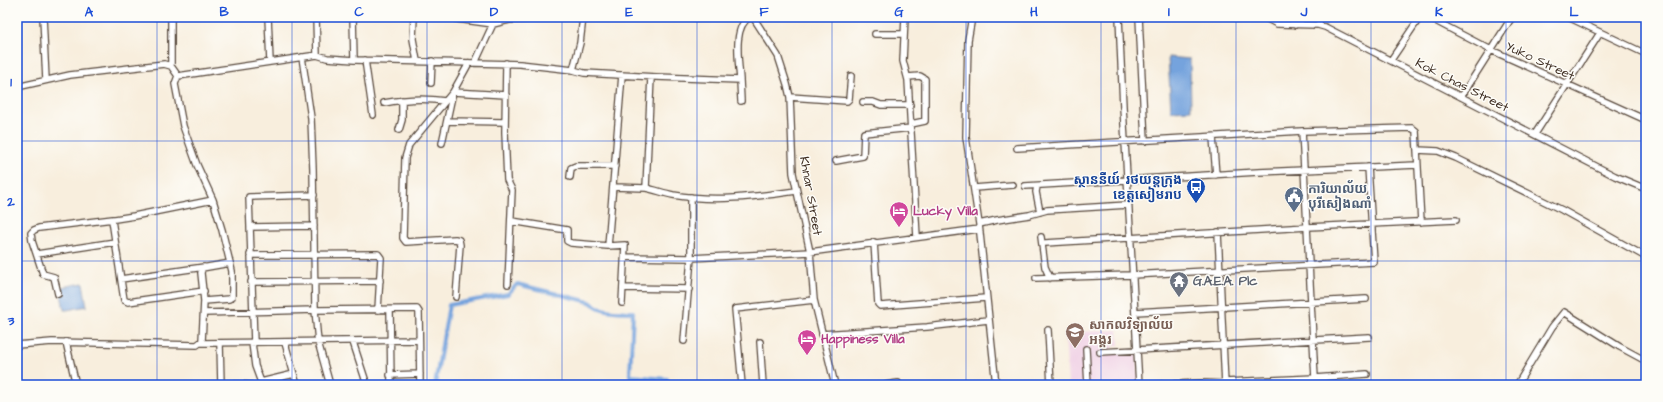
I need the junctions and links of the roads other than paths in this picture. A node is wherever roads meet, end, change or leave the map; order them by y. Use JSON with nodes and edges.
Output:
{"nodes":[{"id":1,"x":43,"y":17,"type":"edge"},
{"id":2,"x":171,"y":17,"type":"edge"},
{"id":3,"x":268,"y":17,"type":"edge"},
{"id":4,"x":316,"y":17,"type":"edge"},
{"id":5,"x":353,"y":17,"type":"edge"},
{"id":6,"x":414,"y":17,"type":"edge"},
{"id":7,"x":583,"y":17,"type":"edge"},
{"id":8,"x":750,"y":17,"type":"edge"},
{"id":9,"x":753,"y":17,"type":"edge"},
{"id":10,"x":904,"y":17,"type":"edge"},
{"id":11,"x":972,"y":17,"type":"edge"},
{"id":12,"x":1119,"y":17,"type":"edge"},
{"id":13,"x":1139,"y":17,"type":"edge"},
{"id":14,"x":1264,"y":17,"type":"edge"},
{"id":15,"x":1297,"y":17,"type":"edge"},
{"id":16,"x":1321,"y":17,"type":"edge"},
{"id":17,"x":1420,"y":17,"type":"edge"},
{"id":18,"x":1428,"y":17,"type":"edge"},
{"id":19,"x":1512,"y":17,"type":"edge"},
{"id":20,"x":1568,"y":17,"type":"edge"},
{"id":21,"x":530,"y":18,"type":"dead end"},
{"id":22,"x":457,"y":19,"type":"dead end"},
{"id":23,"x":510,"y":19,"type":"edge"},
{"id":24,"x":493,"y":24,"type":"junction"},
{"id":25,"x":1295,"y":25,"type":"junction"},
{"id":26,"x":1318,"y":25,"type":"junction"},
{"id":27,"x":1600,"y":33,"type":"junction"},
{"id":28,"x":875,"y":34,"type":"dead end"},
{"id":29,"x":904,"y":34,"type":"junction"},
{"id":30,"x":1491,"y":50,"type":"junction"},
{"id":31,"x":1646,"y":54,"type":"edge"},
{"id":32,"x":317,"y":55,"type":"junction"},
{"id":33,"x":302,"y":57,"type":"junction"},
{"id":34,"x":354,"y":60,"type":"junction"},
{"id":35,"x":365,"y":60,"type":"junction"},
{"id":36,"x":417,"y":60,"type":"junction"},
{"id":37,"x":1391,"y":60,"type":"junction"},
{"id":38,"x":432,"y":61,"type":"junction"},
{"id":39,"x":270,"y":62,"type":"junction"},
{"id":40,"x":472,"y":63,"type":"junction"},
{"id":41,"x":506,"y":63,"type":"junction"},
{"id":42,"x":171,"y":66,"type":"junction"},
{"id":43,"x":573,"y":70,"type":"junction"},
{"id":44,"x":622,"y":75,"type":"junction"},
{"id":45,"x":178,"y":76,"type":"junction"},
{"id":46,"x":851,"y":76,"type":"dead end"},
{"id":47,"x":651,"y":77,"type":"junction"},
{"id":48,"x":908,"y":77,"type":"junction"},
{"id":49,"x":46,"y":80,"type":"junction"},
{"id":50,"x":740,"y":80,"type":"junction"},
{"id":51,"x":431,"y":83,"type":"dead end"},
{"id":52,"x":1566,"y":85,"type":"junction"},
{"id":53,"x":17,"y":88,"type":"edge"},
{"id":54,"x":453,"y":92,"type":"junction"},
{"id":55,"x":506,"y":95,"type":"junction"},
{"id":56,"x":1461,"y":97,"type":"junction"},
{"id":57,"x":790,"y":98,"type":"junction"},
{"id":58,"x":402,"y":100,"type":"junction"},
{"id":59,"x":445,"y":101,"type":"junction"},
{"id":60,"x":741,"y":101,"type":"dead end"},
{"id":61,"x":863,"y":102,"type":"dead end"},
{"id":62,"x":384,"y":103,"type":"dead end"},
{"id":63,"x":910,"y":105,"type":"junction"},
{"id":64,"x":373,"y":115,"type":"dead end"},
{"id":65,"x":1646,"y":120,"type":"edge"},
{"id":66,"x":448,"y":121,"type":"junction"},
{"id":67,"x":505,"y":122,"type":"junction"},
{"id":68,"x":911,"y":126,"type":"junction"},
{"id":69,"x":399,"y":130,"type":"dead end"},
{"id":70,"x":1302,"y":131,"type":"junction"},
{"id":71,"x":1534,"y":134,"type":"junction"},
{"id":72,"x":1213,"y":137,"type":"junction"},
{"id":73,"x":1145,"y":141,"type":"junction"},
{"id":74,"x":1125,"y":142,"type":"junction"},
{"id":75,"x":442,"y":143,"type":"dead end"},
{"id":76,"x":1017,"y":148,"type":"dead end"},
{"id":77,"x":1417,"y":150,"type":"junction"},
{"id":78,"x":836,"y":161,"type":"dead end"},
{"id":79,"x":1418,"y":165,"type":"junction"},
{"id":80,"x":614,"y":166,"type":"junction"},
{"id":81,"x":1368,"y":167,"type":"junction"},
{"id":82,"x":1305,"y":170,"type":"junction"},
{"id":83,"x":1216,"y":175,"type":"junction"},
{"id":84,"x":570,"y":177,"type":"dead end"},
{"id":85,"x":1127,"y":180,"type":"junction"},
{"id":86,"x":1013,"y":185,"type":"dead end"},
{"id":87,"x":1025,"y":186,"type":"dead end"},
{"id":88,"x":1037,"y":186,"type":"junction"},
{"id":89,"x":613,"y":188,"type":"junction"},
{"id":90,"x":646,"y":188,"type":"junction"},
{"id":91,"x":974,"y":188,"type":"junction"},
{"id":92,"x":1646,"y":189,"type":"edge"},
{"id":93,"x":796,"y":191,"type":"junction"},
{"id":94,"x":314,"y":195,"type":"junction"},
{"id":95,"x":691,"y":197,"type":"junction"},
{"id":96,"x":213,"y":200,"type":"junction"},
{"id":97,"x":1128,"y":204,"type":"junction"},
{"id":98,"x":1040,"y":212,"type":"junction"},
{"id":99,"x":113,"y":219,"type":"junction"},
{"id":100,"x":1456,"y":220,"type":"dead end"},
{"id":101,"x":512,"y":221,"type":"junction"},
{"id":102,"x":1421,"y":222,"type":"junction"},
{"id":103,"x":1370,"y":224,"type":"junction"},
{"id":104,"x":250,"y":226,"type":"junction"},
{"id":105,"x":314,"y":226,"type":"junction"},
{"id":106,"x":979,"y":226,"type":"junction"},
{"id":107,"x":1308,"y":226,"type":"junction"},
{"id":108,"x":1218,"y":232,"type":"junction"},
{"id":109,"x":917,"y":237,"type":"junction"},
{"id":110,"x":1041,"y":237,"type":"dead end"},
{"id":111,"x":1130,"y":237,"type":"junction"},
{"id":112,"x":115,"y":242,"type":"junction"},
{"id":113,"x":874,"y":242,"type":"junction"},
{"id":114,"x":1045,"y":243,"type":"dead end"},
{"id":115,"x":608,"y":246,"type":"junction"},
{"id":116,"x":227,"y":251,"type":"junction"},
{"id":117,"x":810,"y":252,"type":"junction"},
{"id":118,"x":37,"y":254,"type":"junction"},
{"id":119,"x":314,"y":254,"type":"junction"},
{"id":120,"x":250,"y":255,"type":"junction"},
{"id":121,"x":625,"y":257,"type":"junction"},
{"id":122,"x":1646,"y":257,"type":"edge"},
{"id":123,"x":691,"y":258,"type":"junction"},
{"id":124,"x":230,"y":263,"type":"junction"},
{"id":125,"x":221,"y":264,"type":"junction"},
{"id":126,"x":1309,"y":266,"type":"junction"},
{"id":127,"x":204,"y":267,"type":"junction"},
{"id":128,"x":1220,"y":270,"type":"junction"},
{"id":129,"x":1132,"y":275,"type":"junction"},
{"id":130,"x":1036,"y":278,"type":"dead end"},
{"id":131,"x":1050,"y":278,"type":"junction"},
{"id":132,"x":121,"y":279,"type":"junction"},
{"id":133,"x":380,"y":281,"type":"junction"},
{"id":134,"x":251,"y":282,"type":"junction"},
{"id":135,"x":315,"y":282,"type":"junction"},
{"id":136,"x":508,"y":284,"type":"dead end"},
{"id":137,"x":624,"y":288,"type":"junction"},
{"id":138,"x":689,"y":289,"type":"junction"},
{"id":139,"x":204,"y":290,"type":"junction"},
{"id":140,"x":58,"y":294,"type":"dead end"},
{"id":141,"x":456,"y":297,"type":"dead end"},
{"id":142,"x":986,"y":298,"type":"junction"},
{"id":143,"x":1366,"y":299,"type":"dead end"},
{"id":144,"x":814,"y":300,"type":"junction"},
{"id":145,"x":1311,"y":301,"type":"junction"},
{"id":146,"x":204,"y":302,"type":"junction"},
{"id":147,"x":622,"y":303,"type":"dead end"},
{"id":148,"x":1222,"y":306,"type":"junction"},
{"id":149,"x":315,"y":310,"type":"junction"},
{"id":150,"x":378,"y":310,"type":"junction"},
{"id":151,"x":390,"y":310,"type":"junction"},
{"id":152,"x":252,"y":312,"type":"junction"},
{"id":153,"x":1135,"y":312,"type":"junction"},
{"id":154,"x":204,"y":313,"type":"junction"},
{"id":155,"x":988,"y":320,"type":"junction"},
{"id":156,"x":1048,"y":330,"type":"dead end"},
{"id":157,"x":822,"y":334,"type":"junction"},
{"id":158,"x":1369,"y":337,"type":"dead end"},
{"id":159,"x":419,"y":340,"type":"junction"},
{"id":160,"x":1313,"y":340,"type":"junction"},
{"id":161,"x":390,"y":341,"type":"junction"},
{"id":162,"x":684,"y":341,"type":"dead end"},
{"id":163,"x":66,"y":342,"type":"junction"},
{"id":164,"x":318,"y":342,"type":"junction"},
{"id":165,"x":353,"y":342,"type":"junction"},
{"id":166,"x":760,"y":342,"type":"dead end"},
{"id":167,"x":200,"y":343,"type":"junction"},
{"id":168,"x":220,"y":343,"type":"junction"},
{"id":169,"x":253,"y":343,"type":"junction"},
{"id":170,"x":285,"y":343,"type":"junction"},
{"id":171,"x":17,"y":345,"type":"edge"},
{"id":172,"x":1224,"y":346,"type":"junction"},
{"id":173,"x":1086,"y":348,"type":"dead end"},
{"id":174,"x":1138,"y":350,"type":"junction"},
{"id":175,"x":1100,"y":352,"type":"dead end"},
{"id":176,"x":1646,"y":361,"type":"edge"},
{"id":177,"x":294,"y":374,"type":"junction"},
{"id":178,"x":420,"y":374,"type":"junction"},
{"id":179,"x":1367,"y":374,"type":"dead end"},
{"id":180,"x":390,"y":375,"type":"junction"},
{"id":181,"x":1315,"y":378,"type":"junction"},
{"id":182,"x":898,"y":383,"type":"dead end"},
{"id":183,"x":1226,"y":383,"type":"edge"},
{"id":184,"x":261,"y":384,"type":"edge"},
{"id":185,"x":365,"y":384,"type":"edge"},
{"id":186,"x":76,"y":385,"type":"edge"},
{"id":187,"x":221,"y":385,"type":"edge"},
{"id":188,"x":250,"y":385,"type":"edge"},
{"id":189,"x":297,"y":385,"type":"edge"},
{"id":190,"x":330,"y":385,"type":"edge"},
{"id":191,"x":390,"y":385,"type":"edge"},
{"id":192,"x":420,"y":385,"type":"edge"},
{"id":193,"x":742,"y":385,"type":"edge"},
{"id":194,"x":763,"y":385,"type":"edge"},
{"id":195,"x":835,"y":385,"type":"edge"},
{"id":196,"x":886,"y":385,"type":"edge"},
{"id":197,"x":996,"y":385,"type":"edge"},
{"id":198,"x":1051,"y":385,"type":"edge"},
{"id":199,"x":1088,"y":385,"type":"edge"},
{"id":200,"x":1139,"y":385,"type":"edge"},
{"id":201,"x":1155,"y":385,"type":"edge"},
{"id":202,"x":1517,"y":385,"type":"edge"}],
"edges":[{"from":1,"to":49,"type":"street"},
{"from":2,"to":42,"type":"street"},
{"from":3,"to":39,"type":"street"},
{"from":4,"to":32,"type":"street"},
{"from":5,"to":34,"type":"street"},
{"from":6,"to":36,"type":"street"},
{"from":7,"to":43,"type":"street"},
{"from":8,"to":50,"type":"street"},
{"from":9,"to":57,"type":"street","name":"Khnar Street"},
{"from":10,"to":29,"type":"street"},
{"from":11,"to":91,"type":"street"},
{"from":12,"to":74,"type":"street"},
{"from":13,"to":73,"type":"street"},
{"from":14,"to":25,"type":"street","name":"Kok Chas Street"},
{"from":15,"to":25,"type":"street"},
{"from":16,"to":26,"type":"street"},
{"from":17,"to":37,"type":"street"},
{"from":18,"to":30,"type":"street","name":"Yuko Street"},
{"from":19,"to":30,"type":"street"},
{"from":20,"to":27,"type":"street"},
{"from":21,"to":23,"type":"street"},
{"from":22,"to":24,"type":"street"},
{"from":23,"to":24,"type":"street"},
{"from":24,"to":40,"type":"street"},
{"from":25,"to":26,"type":"street","name":"Kok Chas Street"},
{"from":26,"to":37,"type":"street","name":"Kok Chas Street"},
{"from":27,"to":31,"type":"street"},
{"from":27,"to":52,"type":"street"},
{"from":28,"to":29,"type":"street"},
{"from":29,"to":48,"type":"street"},
{"from":30,"to":52,"type":"street","name":"Yuko Street"},
{"from":30,"to":56,"type":"street"},
{"from":32,"to":33,"type":"street"},
{"from":32,"to":34,"type":"street"},
{"from":33,"to":39,"type":"street"},
{"from":33,"to":94,"type":"street"},
{"from":34,"to":35,"type":"street"},
{"from":35,"to":36,"type":"street"},
{"from":35,"to":64,"type":"street"},
{"from":36,"to":38,"type":"street"},
{"from":37,"to":56,"type":"street","name":"Kok Chas Street"},
{"from":38,"to":40,"type":"street"},
{"from":38,"to":51,"type":"street"},
{"from":39,"to":45,"type":"street"},
{"from":40,"to":41,"type":"street"},
{"from":40,"to":54,"type":"street"},
{"from":41,"to":43,"type":"street"},
{"from":41,"to":55,"type":"street"},
{"from":42,"to":45,"type":"street"},
{"from":42,"to":49,"type":"street"},
{"from":43,"to":44,"type":"street"},
{"from":44,"to":47,"type":"street"},
{"from":44,"to":80,"type":"street"},
{"from":45,"to":96,"type":"street"},
{"from":46,"to":57,"type":"street"},
{"from":47,"to":50,"type":"street"},
{"from":47,"to":90,"type":"street"},
{"from":48,"to":63,"type":"street"},
{"from":48,"to":68,"type":"street"},
{"from":49,"to":53,"type":"street"},
{"from":50,"to":60,"type":"street"},
{"from":52,"to":65,"type":"street","name":"Yuko Street"},
{"from":52,"to":71,"type":"street"},
{"from":54,"to":55,"type":"street"},
{"from":54,"to":59,"type":"street"},
{"from":54,"to":66,"type":"street"},
{"from":55,"to":67,"type":"street"},
{"from":56,"to":71,"type":"street","name":"Kok Chas Street"},
{"from":57,"to":93,"type":"street","name":"Khnar Street"},
{"from":58,"to":59,"type":"street"},
{"from":58,"to":62,"type":"street"},
{"from":58,"to":69,"type":"street"},
{"from":59,"to":141,"type":"street"},
{"from":61,"to":63,"type":"street"},
{"from":63,"to":68,"type":"street"},
{"from":66,"to":67,"type":"street"},
{"from":66,"to":75,"type":"street"},
{"from":67,"to":101,"type":"street"},
{"from":68,"to":78,"type":"street"},
{"from":68,"to":109,"type":"street"},
{"from":70,"to":72,"type":"street"},
{"from":70,"to":77,"type":"street"},
{"from":70,"to":82,"type":"street"},
{"from":71,"to":92,"type":"street","name":"Kok Chas Street"},
{"from":72,"to":73,"type":"street"},
{"from":72,"to":83,"type":"street"},
{"from":73,"to":74,"type":"street"},
{"from":74,"to":76,"type":"street"},
{"from":74,"to":85,"type":"street"},
{"from":77,"to":79,"type":"street"},
{"from":77,"to":122,"type":"street"},
{"from":79,"to":81,"type":"street"},
{"from":79,"to":102,"type":"street"},
{"from":80,"to":84,"type":"street"},
{"from":80,"to":89,"type":"street"},
{"from":81,"to":82,"type":"street"},
{"from":81,"to":103,"type":"street"},
{"from":82,"to":83,"type":"street"},
{"from":82,"to":107,"type":"street"},
{"from":83,"to":85,"type":"street"},
{"from":85,"to":88,"type":"street"},
{"from":85,"to":97,"type":"street"},
{"from":86,"to":91,"type":"street"},
{"from":87,"to":88,"type":"street"},
{"from":88,"to":98,"type":"street"},
{"from":89,"to":90,"type":"street"},
{"from":89,"to":115,"type":"street"},
{"from":90,"to":95,"type":"street"},
{"from":91,"to":106,"type":"street"},
{"from":93,"to":95,"type":"street"},
{"from":93,"to":117,"type":"street","name":"Khnar Street"},
{"from":94,"to":104,"type":"street"},
{"from":94,"to":105,"type":"street"},
{"from":95,"to":123,"type":"street"},
{"from":96,"to":99,"type":"street"},
{"from":96,"to":116,"type":"street"},
{"from":97,"to":98,"type":"street"},
{"from":97,"to":111,"type":"street"},
{"from":98,"to":106,"type":"street"},
{"from":99,"to":112,"type":"street"},
{"from":99,"to":118,"type":"street"},
{"from":100,"to":102,"type":"street"},
{"from":101,"to":115,"type":"street"},
{"from":101,"to":136,"type":"street"},
{"from":102,"to":103,"type":"street"},
{"from":103,"to":107,"type":"street"},
{"from":103,"to":126,"type":"street"},
{"from":104,"to":105,"type":"street"},
{"from":104,"to":120,"type":"street"},
{"from":105,"to":119,"type":"street"},
{"from":106,"to":109,"type":"street"},
{"from":106,"to":142,"type":"street"},
{"from":107,"to":108,"type":"street"},
{"from":107,"to":126,"type":"street"},
{"from":108,"to":111,"type":"street"},
{"from":108,"to":128,"type":"street"},
{"from":109,"to":113,"type":"street"},
{"from":110,"to":131,"type":"street"},
{"from":111,"to":114,"type":"street"},
{"from":111,"to":129,"type":"street"},
{"from":112,"to":118,"type":"street"},
{"from":112,"to":132,"type":"street"},
{"from":113,"to":117,"type":"street"},
{"from":113,"to":142,"type":"street"},
{"from":115,"to":121,"type":"street"},
{"from":116,"to":124,"type":"street"},
{"from":116,"to":125,"type":"street"},
{"from":117,"to":123,"type":"street"},
{"from":117,"to":144,"type":"street","name":"Khnar Street"},
{"from":118,"to":140,"type":"street"},
{"from":119,"to":120,"type":"street"},
{"from":119,"to":133,"type":"street"},
{"from":119,"to":135,"type":"street"},
{"from":120,"to":134,"type":"street"},
{"from":121,"to":123,"type":"street"},
{"from":121,"to":137,"type":"street"},
{"from":123,"to":138,"type":"street"},
{"from":124,"to":125,"type":"street"},
{"from":124,"to":146,"type":"street"},
{"from":125,"to":127,"type":"street"},
{"from":126,"to":128,"type":"street"},
{"from":126,"to":145,"type":"street"},
{"from":127,"to":132,"type":"street"},
{"from":127,"to":139,"type":"street"},
{"from":128,"to":129,"type":"street"},
{"from":128,"to":148,"type":"street"},
{"from":129,"to":131,"type":"street"},
{"from":129,"to":153,"type":"street"},
{"from":130,"to":131,"type":"street"},
{"from":132,"to":139,"type":"street"},
{"from":133,"to":135,"type":"street"},
{"from":133,"to":150,"type":"street"},
{"from":134,"to":135,"type":"street"},
{"from":134,"to":152,"type":"street"},
{"from":135,"to":149,"type":"street"},
{"from":137,"to":138,"type":"street"},
{"from":137,"to":147,"type":"street"},
{"from":138,"to":162,"type":"street"},
{"from":139,"to":146,"type":"street"},
{"from":142,"to":155,"type":"street"},
{"from":143,"to":145,"type":"street"},
{"from":144,"to":157,"type":"street","name":"Khnar Street"},
{"from":144,"to":193,"type":"street"},
{"from":145,"to":148,"type":"street"},
{"from":145,"to":160,"type":"street"},
{"from":146,"to":154,"type":"street"},
{"from":148,"to":153,"type":"street"},
{"from":148,"to":172,"type":"street"},
{"from":149,"to":150,"type":"street"},
{"from":149,"to":152,"type":"street"},
{"from":149,"to":164,"type":"street"},
{"from":150,"to":151,"type":"street"},
{"from":151,"to":159,"type":"street"},
{"from":151,"to":161,"type":"street"},
{"from":152,"to":154,"type":"street"},
{"from":152,"to":169,"type":"street"},
{"from":153,"to":174,"type":"street"},
{"from":154,"to":167,"type":"street"},
{"from":155,"to":157,"type":"street"},
{"from":155,"to":197,"type":"street"},
{"from":156,"to":198,"type":"street"},
{"from":157,"to":195,"type":"street","name":"Khnar Street"},
{"from":158,"to":160,"type":"street"},
{"from":159,"to":161,"type":"street"},
{"from":159,"to":178,"type":"street"},
{"from":160,"to":172,"type":"street"},
{"from":160,"to":181,"type":"street"},
{"from":161,"to":165,"type":"street"},
{"from":161,"to":180,"type":"street"},
{"from":163,"to":167,"type":"street"},
{"from":163,"to":171,"type":"street"},
{"from":163,"to":186,"type":"street"},
{"from":164,"to":165,"type":"street"},
{"from":164,"to":170,"type":"street"},
{"from":164,"to":190,"type":"street"},
{"from":165,"to":185,"type":"street"},
{"from":166,"to":194,"type":"street"},
{"from":167,"to":168,"type":"street"},
{"from":168,"to":169,"type":"street"},
{"from":168,"to":187,"type":"street"},
{"from":169,"to":170,"type":"street"},
{"from":169,"to":184,"type":"street"},
{"from":170,"to":177,"type":"street"},
{"from":172,"to":174,"type":"street"},
{"from":172,"to":183,"type":"street"},
{"from":173,"to":199,"type":"street"},
{"from":174,"to":175,"type":"street"},
{"from":174,"to":200,"type":"street"},
{"from":176,"to":202,"type":"street"},
{"from":177,"to":184,"type":"street"},
{"from":177,"to":189,"type":"street"},
{"from":178,"to":180,"type":"street"},
{"from":178,"to":192,"type":"street"},
{"from":179,"to":181,"type":"street"},
{"from":180,"to":191,"type":"street"},
{"from":181,"to":183,"type":"street"},
{"from":182,"to":196,"type":"street"},
{"from":183,"to":201,"type":"street"},
{"from":187,"to":188,"type":"street"}]}
